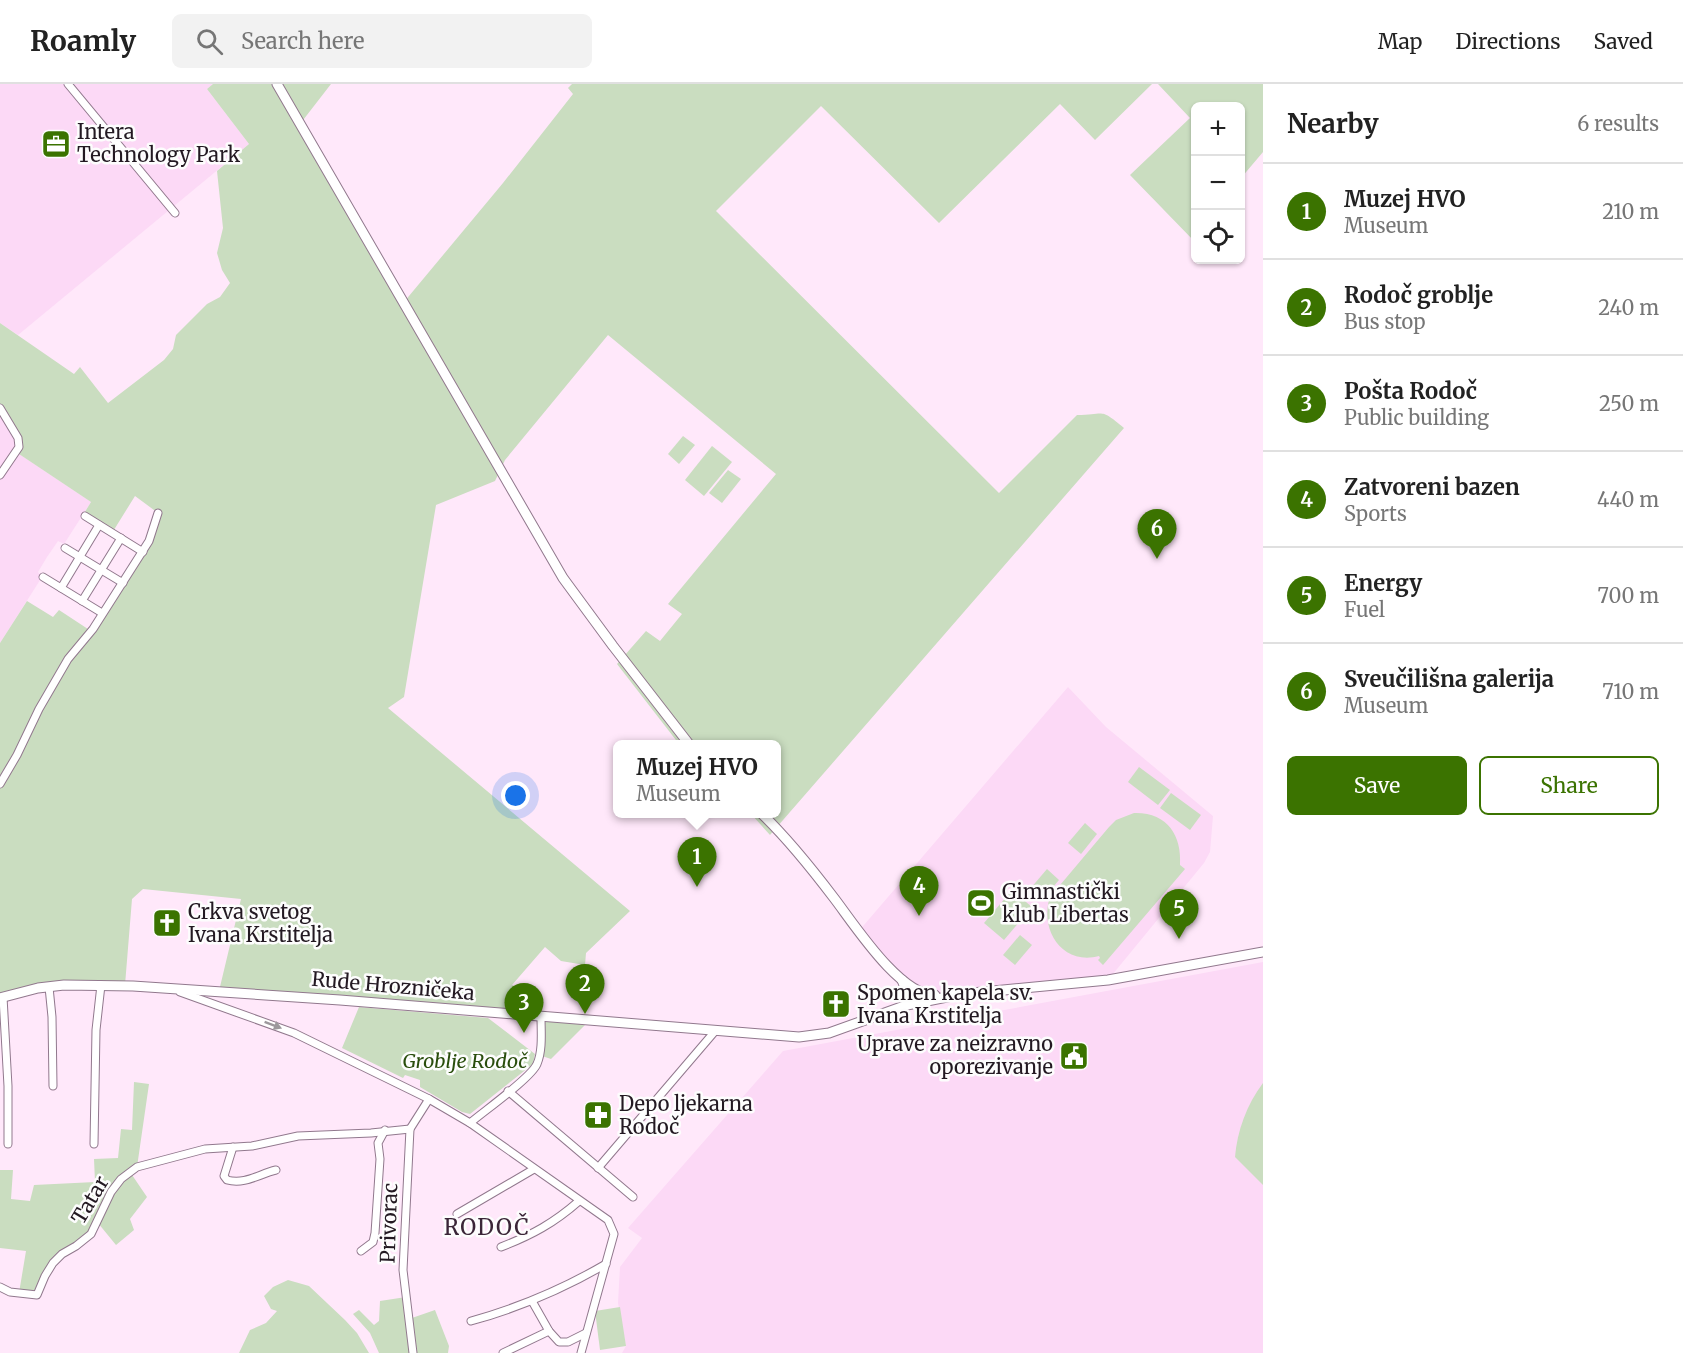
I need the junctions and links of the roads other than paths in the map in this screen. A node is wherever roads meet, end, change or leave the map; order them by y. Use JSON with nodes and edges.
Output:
{"nodes":[{"id":1,"x":68,"y":84,"type":"edge"},
{"id":2,"x":277,"y":84,"type":"edge"},
{"id":3,"x":175,"y":213,"type":"dead end"},
{"id":4,"x":0,"y":408,"type":"edge"},
{"id":5,"x":0,"y":475,"type":"edge"},
{"id":6,"x":158,"y":513,"type":"dead end"},
{"id":7,"x":85,"y":516,"type":"dead end"},
{"id":8,"x":99,"y":525,"type":"junction"},
{"id":9,"x":121,"y":538,"type":"junction"},
{"id":10,"x":65,"y":548,"type":"dead end"},
{"id":11,"x":143,"y":552,"type":"junction"},
{"id":12,"x":81,"y":557,"type":"junction"},
{"id":13,"x":101,"y":570,"type":"junction"},
{"id":14,"x":43,"y":577,"type":"dead end"},
{"id":15,"x":123,"y":584,"type":"junction"},
{"id":16,"x":61,"y":588,"type":"junction"},
{"id":17,"x":82,"y":601,"type":"junction"},
{"id":18,"x":102,"y":613,"type":"junction"},
{"id":19,"x":686,"y":740,"type":"edge"},
{"id":20,"x":0,"y":784,"type":"edge"},
{"id":21,"x":766,"y":818,"type":"edge"},
{"id":22,"x":1263,"y":952,"type":"edge"},
{"id":23,"x":899,"y":975,"type":"junction"},
{"id":24,"x":101,"y":985,"type":"junction"},
{"id":25,"x":49,"y":987,"type":"junction"},
{"id":26,"x":913,"y":988,"type":"junction"},
{"id":27,"x":174,"y":989,"type":"junction"},
{"id":28,"x":958,"y":994,"type":"junction"},
{"id":29,"x":2,"y":997,"type":"edge"},
{"id":30,"x":911,"y":1004,"type":"junction"},
{"id":31,"x":541,"y":1017,"type":"junction"},
{"id":32,"x":874,"y":1017,"type":"junction"},
{"id":33,"x":902,"y":1017,"type":"dead end"},
{"id":34,"x":716,"y":1030,"type":"junction"},
{"id":35,"x":53,"y":1086,"type":"dead end"},
{"id":36,"x":508,"y":1091,"type":"junction"},
{"id":37,"x":429,"y":1100,"type":"junction"},
{"id":38,"x":470,"y":1123,"type":"junction"},
{"id":39,"x":410,"y":1129,"type":"junction"},
{"id":40,"x":385,"y":1130,"type":"junction"},
{"id":41,"x":8,"y":1144,"type":"dead end"},
{"id":42,"x":94,"y":1144,"type":"dead end"},
{"id":43,"x":233,"y":1147,"type":"junction"},
{"id":44,"x":598,"y":1168,"type":"junction"},
{"id":45,"x":534,"y":1169,"type":"junction"},
{"id":46,"x":276,"y":1170,"type":"dead end"},
{"id":47,"x":633,"y":1197,"type":"dead end"},
{"id":48,"x":579,"y":1201,"type":"junction"},
{"id":49,"x":457,"y":1214,"type":"dead end"},
{"id":50,"x":501,"y":1247,"type":"dead end"},
{"id":51,"x":361,"y":1251,"type":"dead end"},
{"id":52,"x":606,"y":1264,"type":"junction"},
{"id":53,"x":0,"y":1287,"type":"edge"},
{"id":54,"x":532,"y":1301,"type":"junction"},
{"id":55,"x":471,"y":1321,"type":"dead end"},
{"id":56,"x":549,"y":1331,"type":"junction"},
{"id":57,"x":586,"y":1333,"type":"junction"},
{"id":58,"x":413,"y":1353,"type":"edge"},
{"id":59,"x":502,"y":1353,"type":"edge"},
{"id":60,"x":581,"y":1353,"type":"edge"}],
"edges":[{"from":1,"to":3,"type":"street"},
{"from":2,"to":19,"type":"street"},
{"from":4,"to":5,"type":"street"},
{"from":6,"to":11,"type":"street"},
{"from":7,"to":8,"type":"street"},
{"from":8,"to":9,"type":"street"},
{"from":8,"to":12,"type":"street"},
{"from":9,"to":11,"type":"street"},
{"from":9,"to":13,"type":"street"},
{"from":10,"to":12,"type":"street"},
{"from":11,"to":15,"type":"street"},
{"from":12,"to":13,"type":"street"},
{"from":12,"to":16,"type":"street"},
{"from":13,"to":15,"type":"street"},
{"from":13,"to":17,"type":"street"},
{"from":14,"to":16,"type":"street"},
{"from":15,"to":18,"type":"street"},
{"from":16,"to":17,"type":"street"},
{"from":17,"to":18,"type":"street"},
{"from":18,"to":20,"type":"street"},
{"from":21,"to":23,"type":"street"},
{"from":22,"to":28,"type":"street"},
{"from":23,"to":26,"type":"street"},
{"from":23,"to":30,"type":"street"},
{"from":24,"to":25,"type":"street","name":"Rude Hrozničeka"},
{"from":24,"to":27,"type":"street","name":"Rude Hrozničeka"},
{"from":24,"to":42,"type":"street"},
{"from":25,"to":29,"type":"street","name":"Rude Hrozničeka"},
{"from":25,"to":35,"type":"street"},
{"from":26,"to":28,"type":"street"},
{"from":26,"to":30,"type":"street"},
{"from":27,"to":31,"type":"street","name":"Rude Hrozničeka"},
{"from":27,"to":37,"type":"street","one_way":true},
{"from":28,"to":30,"type":"street","name":"Rude Hrozničeka"},
{"from":29,"to":41,"type":"street","name":"Rude Hrozničeka"},
{"from":30,"to":32,"type":"street","name":"Rude Hrozničeka"},
{"from":31,"to":34,"type":"street","name":"Rude Hrozničeka"},
{"from":31,"to":36,"type":"street"},
{"from":32,"to":33,"type":"street"},
{"from":32,"to":34,"type":"street","name":"Rude Hrozničeka"},
{"from":34,"to":44,"type":"street"},
{"from":36,"to":38,"type":"street"},
{"from":36,"to":44,"type":"street"},
{"from":37,"to":38,"type":"street"},
{"from":37,"to":39,"type":"street"},
{"from":38,"to":45,"type":"street"},
{"from":39,"to":40,"type":"street","name":"Tatar"},
{"from":39,"to":58,"type":"street","name":"Privorac"},
{"from":40,"to":43,"type":"street","name":"Tatar"},
{"from":40,"to":51,"type":"street"},
{"from":43,"to":46,"type":"street"},
{"from":43,"to":53,"type":"street","name":"Tatar"},
{"from":44,"to":47,"type":"street"},
{"from":45,"to":48,"type":"street"},
{"from":45,"to":49,"type":"street"},
{"from":48,"to":50,"type":"street"},
{"from":48,"to":52,"type":"street"},
{"from":52,"to":54,"type":"street"},
{"from":52,"to":57,"type":"street"},
{"from":54,"to":55,"type":"street"},
{"from":54,"to":56,"type":"street"},
{"from":56,"to":57,"type":"street"},
{"from":56,"to":59,"type":"street"},
{"from":57,"to":60,"type":"street"}]}
